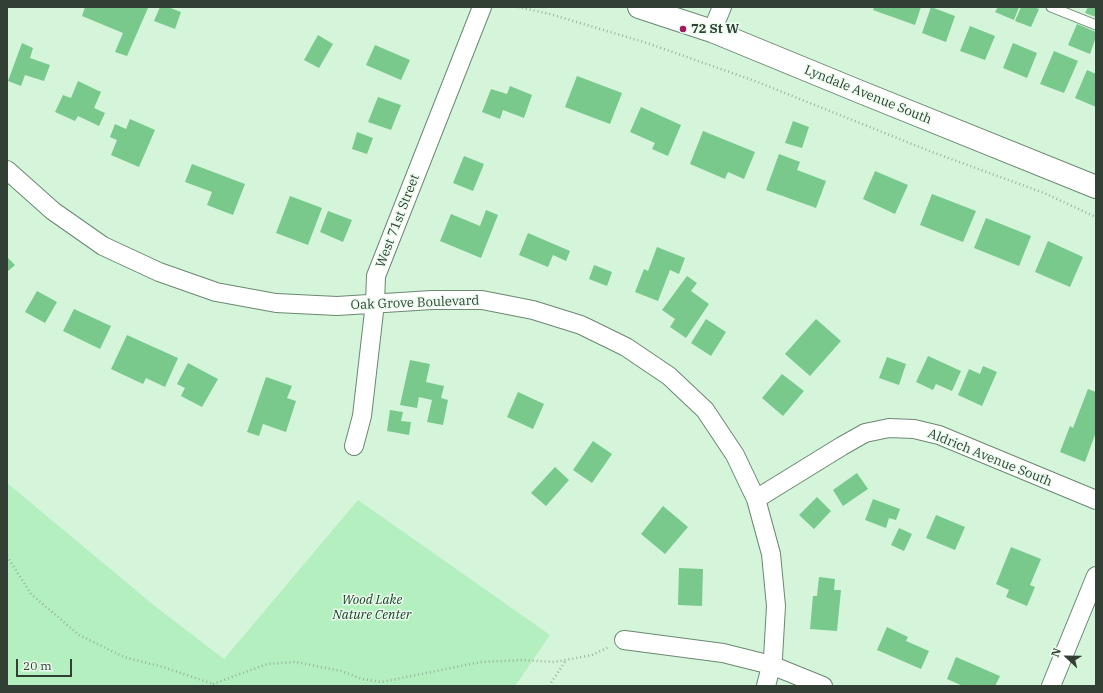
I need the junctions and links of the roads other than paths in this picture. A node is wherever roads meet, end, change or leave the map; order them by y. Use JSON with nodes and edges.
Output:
{"nodes":[{"id":1,"x":482,"y":7,"type":"edge"},
{"id":2,"x":639,"y":7,"type":"edge"},
{"id":3,"x":722,"y":7,"type":"edge"},
{"id":4,"x":1050,"y":7,"type":"edge"},
{"id":5,"x":1096,"y":26,"type":"edge"},
{"id":6,"x":712,"y":31,"type":"junction"},
{"id":7,"x":7,"y":170,"type":"edge"},
{"id":8,"x":1096,"y":187,"type":"edge"},
{"id":9,"x":375,"y":303,"type":"junction"},
{"id":10,"x":354,"y":446,"type":"dead end"},
{"id":11,"x":756,"y":499,"type":"junction"},
{"id":12,"x":1096,"y":500,"type":"edge"},
{"id":13,"x":1096,"y":576,"type":"edge"},
{"id":14,"x":624,"y":640,"type":"road end"},
{"id":15,"x":771,"y":665,"type":"junction"},
{"id":16,"x":766,"y":686,"type":"edge"},
{"id":17,"x":823,"y":686,"type":"edge"},
{"id":18,"x":1051,"y":686,"type":"edge"}],
"edges":[{"from":1,"to":9,"type":"street","name":"West 71st Street"},
{"from":2,"to":6,"type":"main road","name":"Lyndale Avenue South"},
{"from":3,"to":6,"type":"street"},
{"from":4,"to":5,"type":"lane"},
{"from":6,"to":8,"type":"main road","name":"Lyndale Avenue South"},
{"from":7,"to":9,"type":"street","name":"Oak Grove Boulevard"},
{"from":9,"to":10,"type":"street","name":"West 71st Street"},
{"from":9,"to":11,"type":"street","name":"Oak Grove Boulevard"},
{"from":11,"to":12,"type":"street","name":"Aldrich Avenue South"},
{"from":11,"to":15,"type":"street","name":"Oak Grove Boulevard"},
{"from":13,"to":18,"type":"street"},
{"from":14,"to":15,"type":"street"},
{"from":15,"to":16,"type":"street","name":"Oak Grove Boulevard"},
{"from":15,"to":17,"type":"street"}]}
